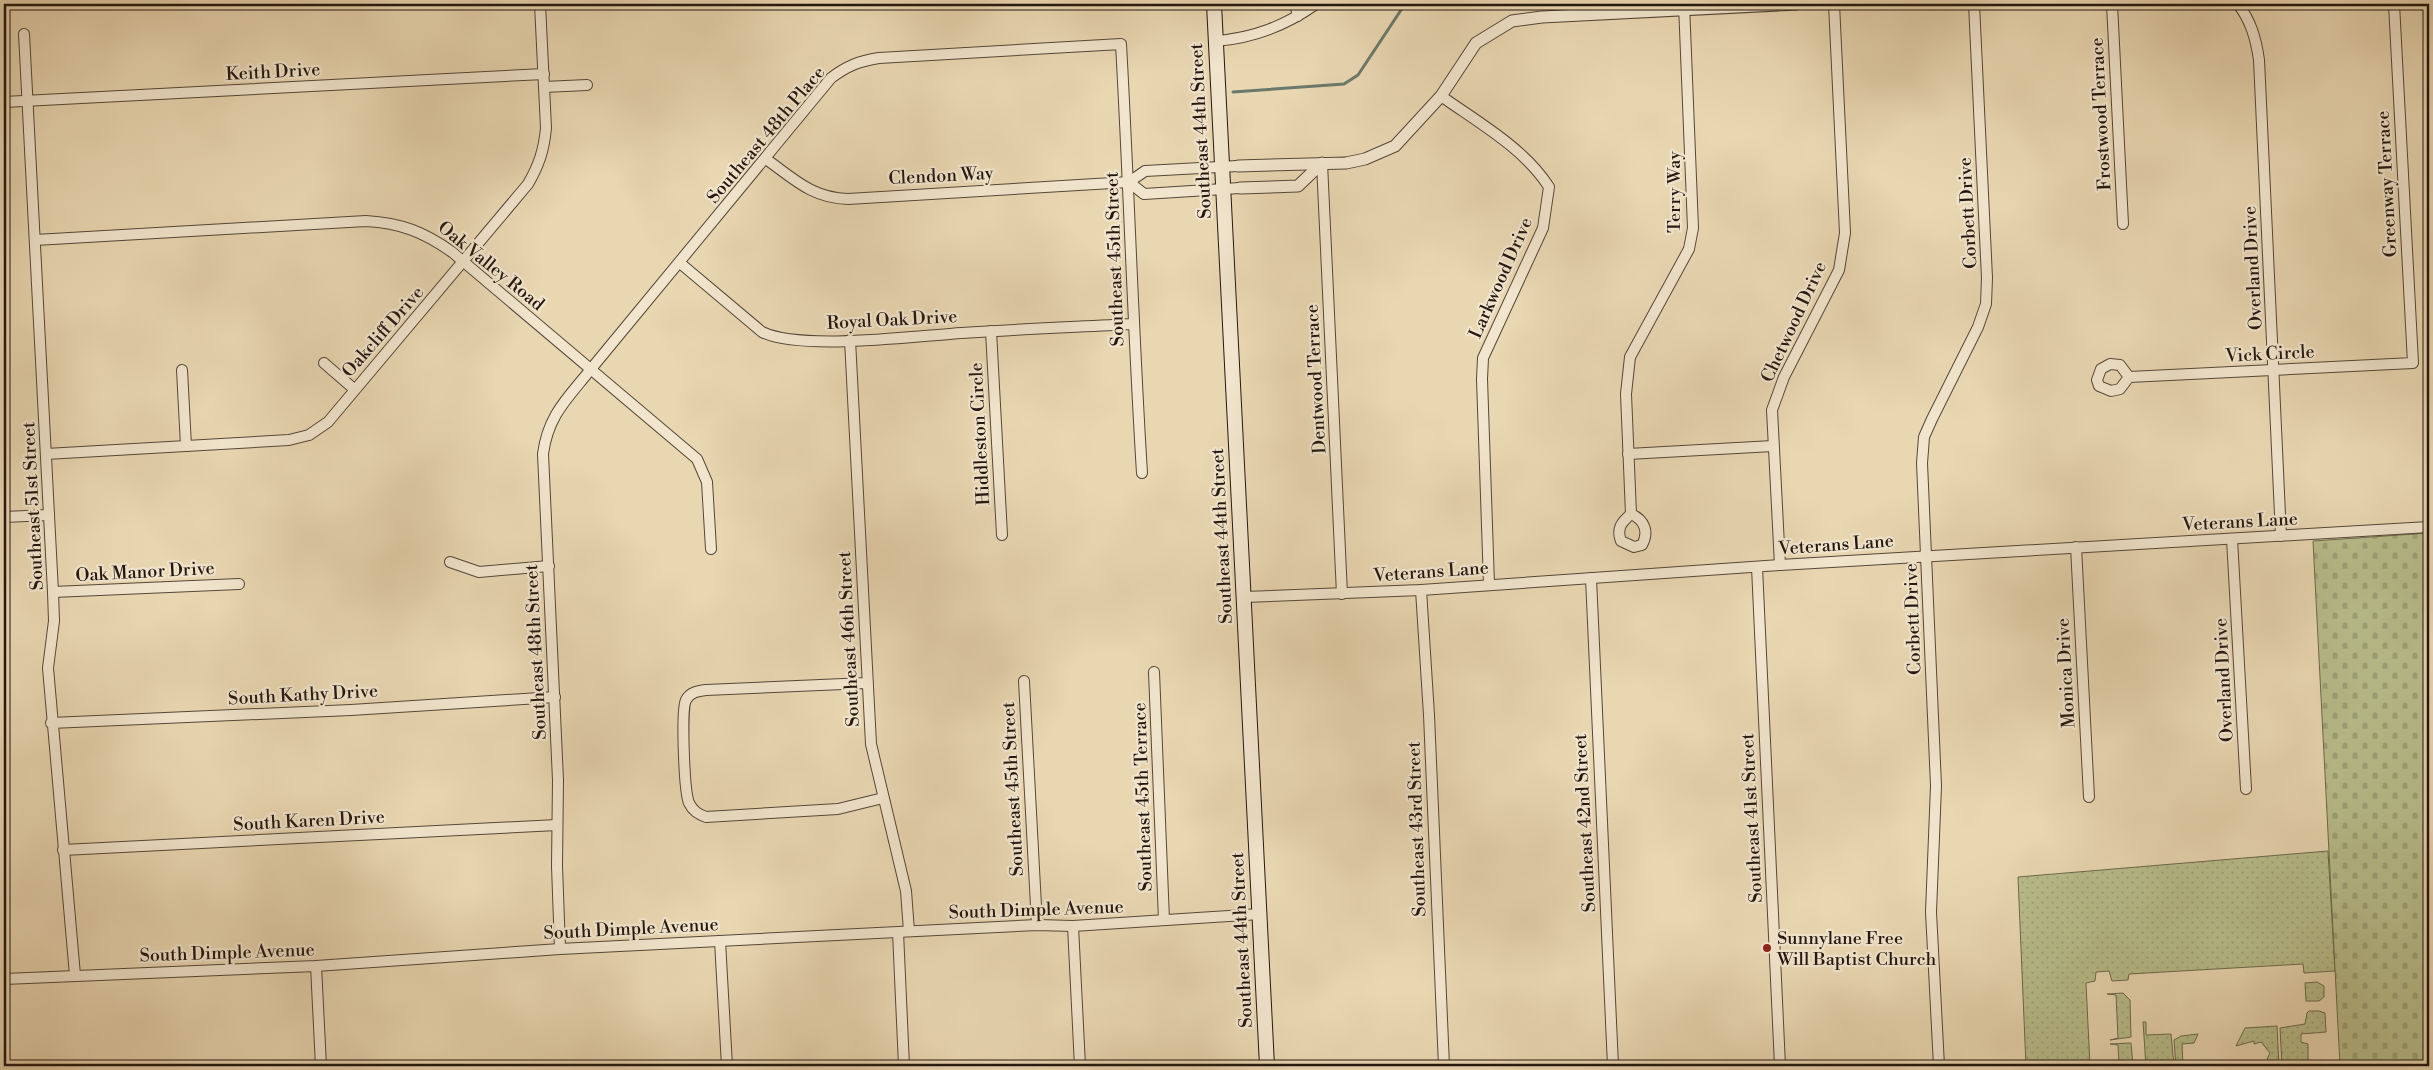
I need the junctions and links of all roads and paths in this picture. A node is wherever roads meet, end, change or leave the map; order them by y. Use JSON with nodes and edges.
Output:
{"nodes":[{"id":1,"x":540,"y":4,"type":"edge"},
{"id":2,"x":1214,"y":4,"type":"edge"},
{"id":3,"x":1295,"y":4,"type":"edge"},
{"id":4,"x":1316,"y":4,"type":"edge"},
{"id":5,"x":1797,"y":4,"type":"edge"},
{"id":6,"x":1834,"y":4,"type":"edge"},
{"id":7,"x":1974,"y":4,"type":"edge"},
{"id":8,"x":2112,"y":4,"type":"edge"},
{"id":9,"x":2238,"y":4,"type":"edge"},
{"id":10,"x":2394,"y":4,"type":"edge"},
{"id":11,"x":1684,"y":6,"type":"edge"},
{"id":12,"x":1298,"y":16,"type":"junction"},
{"id":13,"x":24,"y":34,"type":"dead end"},
{"id":14,"x":1216,"y":41,"type":"junction"},
{"id":15,"x":1121,"y":44,"type":"joint"},
{"id":16,"x":544,"y":74,"type":"junction"},
{"id":17,"x":587,"y":85,"type":"dead end"},
{"id":18,"x":544,"y":87,"type":"junction"},
{"id":19,"x":1441,"y":96,"type":"junction"},
{"id":20,"x":28,"y":101,"type":"junction"},
{"id":21,"x":4,"y":102,"type":"edge"},
{"id":22,"x":766,"y":159,"type":"junction"},
{"id":23,"x":1322,"y":163,"type":"junction"},
{"id":24,"x":1273,"y":164,"type":"junction"},
{"id":25,"x":1238,"y":166,"type":"joint"},
{"id":26,"x":1222,"y":167,"type":"junction"},
{"id":27,"x":1129,"y":182,"type":"junction"},
{"id":28,"x":1274,"y":186,"type":"junction"},
{"id":29,"x":1240,"y":188,"type":"joint"},
{"id":30,"x":1223,"y":189,"type":"junction"},
{"id":31,"x":2123,"y":224,"type":"dead end"},
{"id":32,"x":35,"y":240,"type":"junction"},
{"id":33,"x":463,"y":262,"type":"junction"},
{"id":34,"x":680,"y":263,"type":"junction"},
{"id":35,"x":1133,"y":324,"type":"junction"},
{"id":36,"x":991,"y":331,"type":"junction"},
{"id":37,"x":850,"y":340,"type":"junction"},
{"id":38,"x":324,"y":363,"type":"dead end"},
{"id":39,"x":2413,"y":363,"type":"joint"},
{"id":40,"x":591,"y":369,"type":"junction"},
{"id":41,"x":182,"y":370,"type":"dead end"},
{"id":42,"x":2275,"y":370,"type":"junction"},
{"id":43,"x":2129,"y":376,"type":"dead end"},
{"id":44,"x":354,"y":389,"type":"junction"},
{"id":45,"x":186,"y":446,"type":"junction"},
{"id":46,"x":1773,"y":446,"type":"junction"},
{"id":47,"x":46,"y":454,"type":"junction"},
{"id":48,"x":1628,"y":454,"type":"junction"},
{"id":49,"x":1142,"y":473,"type":"dead end"},
{"id":50,"x":49,"y":514,"type":"junction"},
{"id":51,"x":1631,"y":514,"type":"dead end"},
{"id":52,"x":4,"y":517,"type":"edge"},
{"id":53,"x":2429,"y":527,"type":"edge"},
{"id":54,"x":1002,"y":535,"type":"dead end"},
{"id":55,"x":2281,"y":536,"type":"junction"},
{"id":56,"x":2232,"y":539,"type":"junction"},
{"id":57,"x":2076,"y":547,"type":"junction"},
{"id":58,"x":711,"y":549,"type":"dead end"},
{"id":59,"x":1927,"y":556,"type":"junction"},
{"id":60,"x":450,"y":562,"type":"dead end"},
{"id":61,"x":1780,"y":565,"type":"junction"},
{"id":62,"x":548,"y":566,"type":"junction"},
{"id":63,"x":1757,"y":567,"type":"junction"},
{"id":64,"x":1591,"y":578,"type":"junction"},
{"id":65,"x":239,"y":584,"type":"dead end"},
{"id":66,"x":1489,"y":584,"type":"junction"},
{"id":67,"x":1421,"y":590,"type":"junction"},
{"id":68,"x":54,"y":592,"type":"junction"},
{"id":69,"x":1342,"y":594,"type":"junction"},
{"id":70,"x":1244,"y":597,"type":"junction"},
{"id":71,"x":1154,"y":672,"type":"dead end"},
{"id":72,"x":1024,"y":681,"type":"dead end"},
{"id":73,"x":867,"y":683,"type":"junction"},
{"id":74,"x":555,"y":697,"type":"junction"},
{"id":75,"x":51,"y":723,"type":"junction"},
{"id":76,"x":2246,"y":789,"type":"dead end"},
{"id":77,"x":2089,"y":797,"type":"dead end"},
{"id":78,"x":883,"y":798,"type":"junction"},
{"id":79,"x":557,"y":824,"type":"junction"},
{"id":80,"x":63,"y":850,"type":"junction"},
{"id":81,"x":1260,"y":914,"type":"junction"},
{"id":82,"x":1164,"y":920,"type":"junction"},
{"id":83,"x":1037,"y":926,"type":"junction"},
{"id":84,"x":1073,"y":926,"type":"junction"},
{"id":85,"x":903,"y":932,"type":"junction"},
{"id":86,"x":720,"y":941,"type":"junction"},
{"id":87,"x":560,"y":949,"type":"junction"},
{"id":88,"x":316,"y":966,"type":"junction"},
{"id":89,"x":75,"y":975,"type":"junction"},
{"id":90,"x":4,"y":979,"type":"edge"},
{"id":91,"x":322,"y":1066,"type":"edge"},
{"id":92,"x":727,"y":1066,"type":"edge"},
{"id":93,"x":904,"y":1066,"type":"edge"},
{"id":94,"x":1080,"y":1066,"type":"edge"},
{"id":95,"x":1267,"y":1066,"type":"edge"},
{"id":96,"x":1444,"y":1066,"type":"edge"},
{"id":97,"x":1613,"y":1066,"type":"edge"},
{"id":98,"x":1780,"y":1066,"type":"edge"},
{"id":99,"x":1940,"y":1066,"type":"edge"}],
"edges":[{"from":1,"to":16,"type":"street","name":"Oakcliff Drive"},
{"from":2,"to":14,"type":"main road","name":"Southeast 44th Street"},
{"from":3,"to":12,"type":"street"},
{"from":4,"to":12,"type":"street"},
{"from":5,"to":11,"type":"street","name":"Clendon Way"},
{"from":6,"to":46,"type":"street","name":"Chetwood Drive"},
{"from":7,"to":59,"type":"street","name":"Corbett Drive"},
{"from":8,"to":31,"type":"street","name":"Frostwood Terrace"},
{"from":9,"to":42,"type":"street","name":"Overland Drive"},
{"from":10,"to":39,"type":"street","name":"Greenway Terrace"},
{"from":11,"to":19,"type":"street","name":"Clendon Way"},
{"from":11,"to":48,"type":"street","name":"Terry Way"},
{"from":12,"to":14,"type":"street"},
{"from":13,"to":20,"type":"street","name":"Southeast 51st Street"},
{"from":14,"to":26,"type":"main road","name":"Southeast 44th Street"},
{"from":15,"to":22,"type":"street","name":"Southeast 48th Place"},
{"from":15,"to":27,"type":"street","name":"Southeast 45th Street"},
{"from":16,"to":18,"type":"street","name":"Oakcliff Drive"},
{"from":16,"to":20,"type":"street","name":"Keith Drive"},
{"from":17,"to":18,"type":"street"},
{"from":18,"to":33,"type":"street","name":"Oakcliff Drive"},
{"from":19,"to":23,"type":"street","name":"Clendon Way"},
{"from":19,"to":66,"type":"street","name":"Larkwood Drive"},
{"from":20,"to":21,"type":"street","name":"Keith Drive"},
{"from":20,"to":32,"type":"street","name":"Southeast 51st Street"},
{"from":22,"to":27,"type":"street","name":"Clendon Way"},
{"from":22,"to":34,"type":"street","name":"Southeast 48th Place"},
{"from":23,"to":24,"type":"street","name":"Clendon Way"},
{"from":23,"to":28,"type":"street"},
{"from":23,"to":69,"type":"street","name":"Dentwood Terrace"},
{"from":24,"to":25,"type":"street","name":"Clendon Way"},
{"from":24,"to":28,"type":"street"},
{"from":25,"to":26,"type":"street","name":"Clendon Way"},
{"from":26,"to":27,"type":"street","name":"Clendon Way"},
{"from":26,"to":30,"type":"main road","name":"Southeast 44th Street"},
{"from":27,"to":30,"type":"street"},
{"from":27,"to":35,"type":"street","name":"Southeast 45th Street"},
{"from":28,"to":29,"type":"street"},
{"from":29,"to":30,"type":"street"},
{"from":30,"to":70,"type":"main road","name":"Southeast 44th Street"},
{"from":32,"to":33,"type":"street","name":"Oak Valley Road"},
{"from":32,"to":47,"type":"street","name":"Southeast 51st Street"},
{"from":33,"to":40,"type":"street","name":"Oak Valley Road"},
{"from":33,"to":44,"type":"street","name":"Oakcliff Drive"},
{"from":34,"to":37,"type":"street","name":"Royal Oak Drive"},
{"from":34,"to":40,"type":"street","name":"Southeast 48th Place"},
{"from":35,"to":36,"type":"street","name":"Royal Oak Drive"},
{"from":35,"to":49,"type":"street","name":"Southeast 45th Street"},
{"from":36,"to":37,"type":"street","name":"Royal Oak Drive"},
{"from":36,"to":54,"type":"street","name":"Hiddleston Circle"},
{"from":37,"to":73,"type":"street","name":"Southeast 46th Street"},
{"from":38,"to":44,"type":"street"},
{"from":39,"to":42,"type":"street","name":"Vick Circle"},
{"from":40,"to":58,"type":"street","name":"Oak Valley Road"},
{"from":40,"to":62,"type":"street","name":"Southeast 48th Street"},
{"from":41,"to":45,"type":"street"},
{"from":42,"to":43,"type":"street","name":"Vick Circle"},
{"from":42,"to":55,"type":"street","name":"Overland Drive"},
{"from":44,"to":45,"type":"street","name":"Oakcliff Drive"},
{"from":45,"to":47,"type":"street","name":"Oakcliff Drive"},
{"from":46,"to":48,"type":"street"},
{"from":46,"to":61,"type":"street","name":"Chetwood Drive"},
{"from":47,"to":50,"type":"street","name":"Southeast 51st Street"},
{"from":48,"to":51,"type":"street","name":"Terry Way"},
{"from":50,"to":52,"type":"street"},
{"from":50,"to":68,"type":"street","name":"Southeast 51st Street"},
{"from":53,"to":55,"type":"street","name":"Veterans Lane"},
{"from":55,"to":56,"type":"street","name":"Veterans Lane"},
{"from":56,"to":57,"type":"street","name":"Veterans Lane"},
{"from":56,"to":76,"type":"street","name":"Overland Drive"},
{"from":57,"to":59,"type":"street","name":"Veterans Lane"},
{"from":57,"to":77,"type":"street","name":"Monica Drive"},
{"from":59,"to":61,"type":"street","name":"Veterans Lane"},
{"from":59,"to":99,"type":"street","name":"Corbett Drive"},
{"from":60,"to":62,"type":"street"},
{"from":61,"to":63,"type":"street","name":"Veterans Lane"},
{"from":62,"to":74,"type":"street","name":"Southeast 48th Street"},
{"from":63,"to":64,"type":"street","name":"Veterans Lane"},
{"from":63,"to":98,"type":"street","name":"Southeast 41st Street"},
{"from":64,"to":66,"type":"street","name":"Veterans Lane"},
{"from":64,"to":97,"type":"street","name":"Southeast 42nd Street"},
{"from":65,"to":68,"type":"street","name":"Oak Manor Drive"},
{"from":66,"to":67,"type":"street","name":"Veterans Lane"},
{"from":67,"to":69,"type":"street","name":"Veterans Lane"},
{"from":67,"to":96,"type":"street","name":"Southeast 43rd Street"},
{"from":68,"to":75,"type":"street","name":"Southeast 51st Street"},
{"from":69,"to":70,"type":"street","name":"Veterans Lane"},
{"from":70,"to":81,"type":"main road","name":"Southeast 44th Street"},
{"from":71,"to":82,"type":"street","name":"Southeast 45th Terrace"},
{"from":72,"to":83,"type":"street","name":"Southeast 45th Street"},
{"from":73,"to":78,"type":"street","name":"Southeast 46th Street"},
{"from":73,"to":78,"type":"street"},
{"from":74,"to":75,"type":"street","name":"South Kathy Drive"},
{"from":74,"to":79,"type":"street","name":"Southeast 48th Street"},
{"from":75,"to":80,"type":"street","name":"Southeast 51st Street"},
{"from":78,"to":85,"type":"street","name":"Southeast 46th Street"},
{"from":79,"to":80,"type":"street","name":"South Karen Drive"},
{"from":79,"to":87,"type":"street","name":"Southeast 48th Street"},
{"from":80,"to":89,"type":"street","name":"Southeast 51st Street"},
{"from":81,"to":82,"type":"street","name":"South Dimple Avenue"},
{"from":81,"to":95,"type":"main road","name":"Southeast 44th Street"},
{"from":82,"to":84,"type":"street","name":"South Dimple Avenue"},
{"from":83,"to":84,"type":"street","name":"South Dimple Avenue"},
{"from":83,"to":85,"type":"street","name":"South Dimple Avenue"},
{"from":84,"to":94,"type":"street"},
{"from":85,"to":86,"type":"street","name":"South Dimple Avenue"},
{"from":85,"to":93,"type":"street","name":"Southeast 46th Street"},
{"from":86,"to":87,"type":"street","name":"South Dimple Avenue"},
{"from":86,"to":92,"type":"street"},
{"from":87,"to":88,"type":"street","name":"South Dimple Avenue"},
{"from":88,"to":89,"type":"street","name":"South Dimple Avenue"},
{"from":88,"to":91,"type":"street"},
{"from":89,"to":90,"type":"street","name":"South Dimple Avenue"}]}
